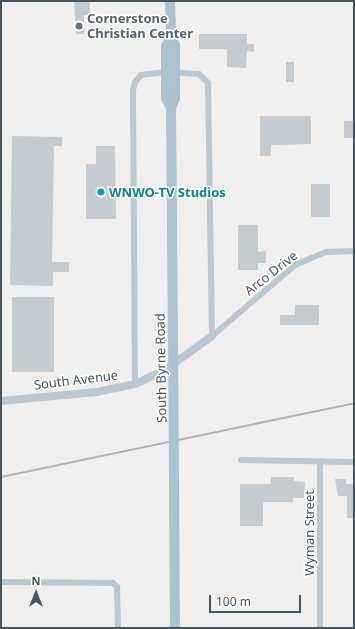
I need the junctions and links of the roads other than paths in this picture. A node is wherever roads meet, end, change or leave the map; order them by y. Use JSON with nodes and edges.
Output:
{"nodes":[{"id":1,"x":170,"y":1,"type":"edge"},
{"id":2,"x":170,"y":72,"type":"junction"},
{"id":3,"x":354,"y":250,"type":"edge"},
{"id":4,"x":212,"y":336,"type":"junction"},
{"id":5,"x":135,"y":384,"type":"junction"},
{"id":6,"x":1,"y":401,"type":"edge"},
{"id":7,"x":241,"y":460,"type":"dead end"},
{"id":8,"x":320,"y":461,"type":"junction"},
{"id":9,"x":354,"y":462,"type":"edge"},
{"id":10,"x":1,"y":582,"type":"edge"},
{"id":11,"x":118,"y":628,"type":"edge"},
{"id":12,"x":175,"y":628,"type":"edge"},
{"id":13,"x":320,"y":628,"type":"edge"}],
"edges":[{"from":1,"to":2,"type":"main road","name":"South Byrne Road"},
{"from":2,"to":4,"type":"street","name":"South Byrne Road"},
{"from":2,"to":5,"type":"street","name":"South Byrne Road"},
{"from":2,"to":12,"type":"main road","name":"South Byrne Road","bridge":true},
{"from":3,"to":4,"type":"street","name":"Arco Drive"},
{"from":4,"to":5,"type":"street","name":"South Avenue"},
{"from":5,"to":6,"type":"street","name":"South Avenue"},
{"from":7,"to":8,"type":"street"},
{"from":8,"to":9,"type":"street"},
{"from":8,"to":13,"type":"street","name":"Wyman Street"},
{"from":10,"to":11,"type":"street"}]}
